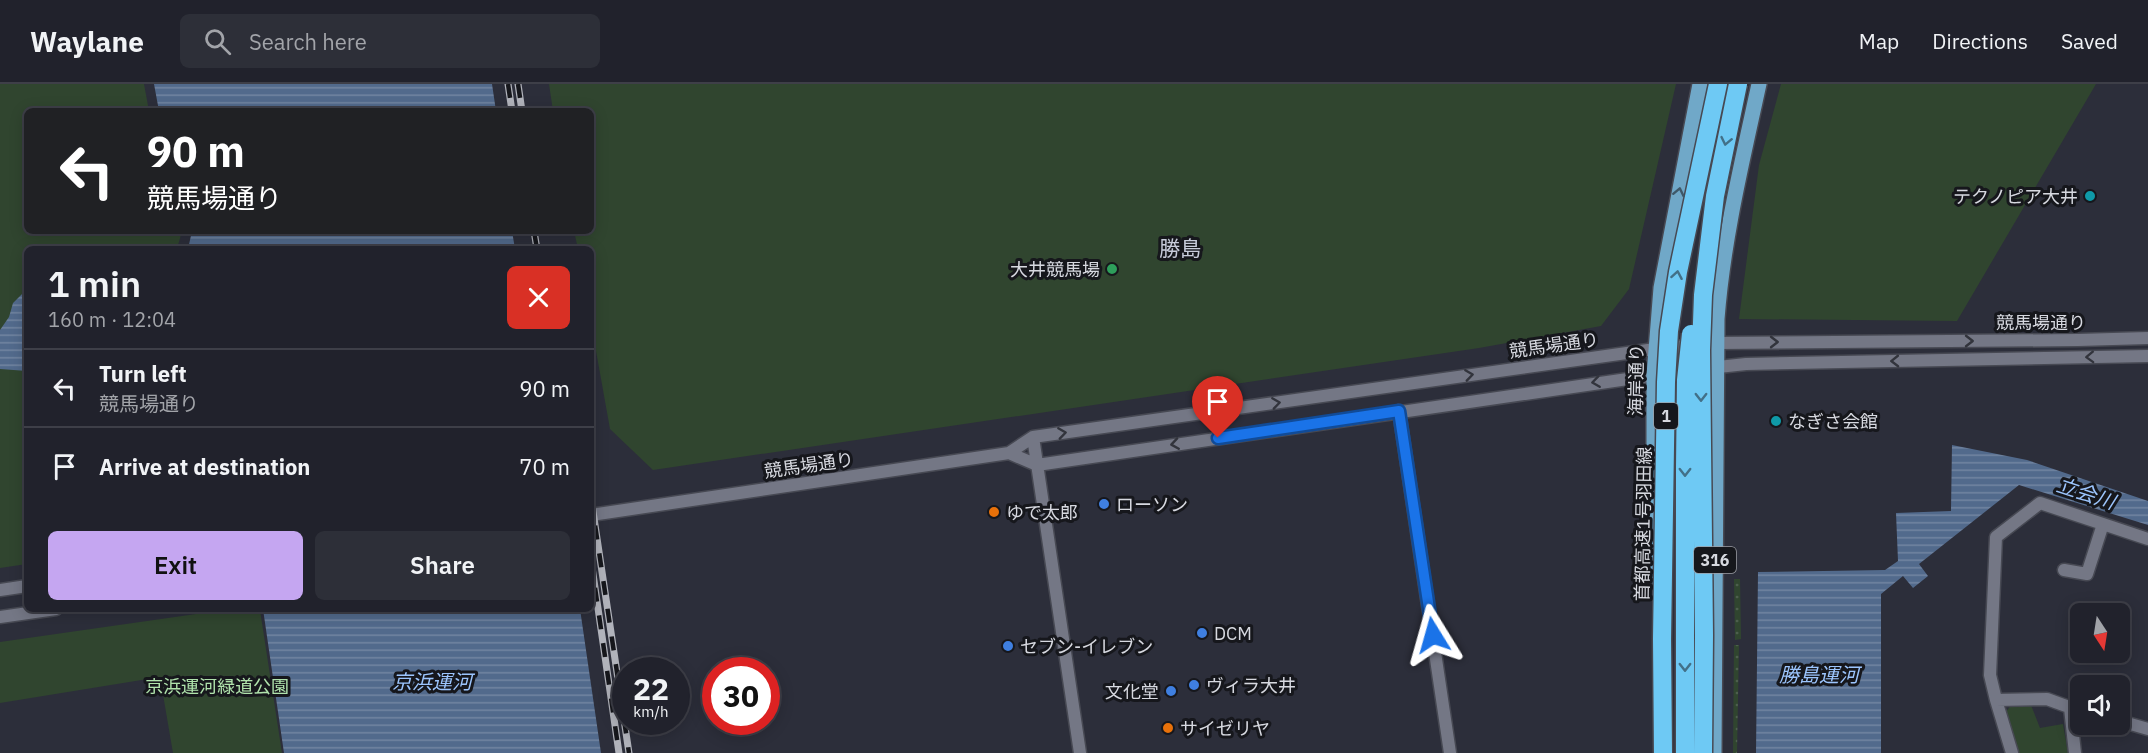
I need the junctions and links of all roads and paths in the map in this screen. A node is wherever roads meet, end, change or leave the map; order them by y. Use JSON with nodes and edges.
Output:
{"nodes":[{"id":1,"x":1700,"y":84,"type":"edge"},
{"id":2,"x":1718,"y":84,"type":"edge"},
{"id":3,"x":1738,"y":84,"type":"edge"},
{"id":4,"x":1759,"y":84,"type":"edge"},
{"id":5,"x":1708,"y":247,"type":"junction"},
{"id":6,"x":2148,"y":338,"type":"edge"},
{"id":7,"x":1716,"y":343,"type":"junction"},
{"id":8,"x":1655,"y":349,"type":"junction"},
{"id":9,"x":2148,"y":356,"type":"edge"},
{"id":10,"x":1715,"y":367,"type":"junction"},
{"id":11,"x":1654,"y":375,"type":"junction"},
{"id":12,"x":1399,"y":411,"type":"junction"},
{"id":13,"x":1033,"y":437,"type":"junction"},
{"id":14,"x":1009,"y":453,"type":"junction"},
{"id":15,"x":1037,"y":465,"type":"junction"},
{"id":16,"x":594,"y":515,"type":"edge"},
{"id":17,"x":2103,"y":524,"type":"junction"},
{"id":18,"x":2148,"y":539,"type":"edge"},
{"id":19,"x":2064,"y":570,"type":"dead end"},
{"id":20,"x":24,"y":586,"type":"edge"},
{"id":21,"x":0,"y":590,"type":"edge"},
{"id":22,"x":35,"y":612,"type":"edge"},
{"id":23,"x":0,"y":617,"type":"edge"},
{"id":24,"x":1996,"y":700,"type":"junction"},
{"id":25,"x":2070,"y":707,"type":"edge"},
{"id":26,"x":2130,"y":724,"type":"edge"},
{"id":27,"x":2148,"y":729,"type":"edge"},
{"id":28,"x":2075,"y":735,"type":"edge"},
{"id":29,"x":1080,"y":753,"type":"edge"},
{"id":30,"x":1450,"y":753,"type":"edge"},
{"id":31,"x":1654,"y":753,"type":"edge"},
{"id":32,"x":1663,"y":753,"type":"edge"},
{"id":33,"x":1685,"y":753,"type":"edge"},
{"id":34,"x":1703,"y":753,"type":"edge"},
{"id":35,"x":1714,"y":753,"type":"edge"},
{"id":36,"x":2012,"y":753,"type":"edge"},
{"id":37,"x":2075,"y":753,"type":"edge"}],
"edges":[{"from":8,"to":1,"type":"main road","name":"海岸通り","one_way":true},
{"from":32,"to":2,"type":"highway","name":"首都高速1号羽田線","number":"1","one_way":true,"bridge":true},
{"from":3,"to":5,"type":"highway","number":"1","one_way":true,"bridge":true},
{"from":4,"to":7,"type":"main road","number":"316"},
{"from":5,"to":33,"type":"highway","one_way":true,"bridge":true},
{"from":5,"to":34,"type":"highway","number":"1","one_way":true,"bridge":true},
{"from":7,"to":6,"type":"street","name":"競馬場通り","one_way":true},
{"from":7,"to":8,"type":"street","name":"競馬場通り"},
{"from":7,"to":10,"type":"main road","number":"316"},
{"from":8,"to":11,"type":"main road","name":"海岸通り"},
{"from":13,"to":8,"type":"street","name":"競馬場通り","one_way":true},
{"from":9,"to":10,"type":"street","name":"競馬場通り","one_way":true},
{"from":10,"to":11,"type":"street","name":"競馬場通り"},
{"from":10,"to":35,"type":"main road","number":"316"},
{"from":11,"to":12,"type":"street","name":"競馬場通り","one_way":true},
{"from":11,"to":31,"type":"main road","name":"海岸通り"},
{"from":12,"to":15,"type":"street","name":"競馬場通り","one_way":true},
{"from":12,"to":30,"type":"street"},
{"from":13,"to":14,"type":"street","name":"競馬場通り"},
{"from":13,"to":15,"type":"street"},
{"from":14,"to":15,"type":"street"},
{"from":14,"to":16,"type":"street","name":"競馬場通り"},
{"from":15,"to":29,"type":"street"},
{"from":17,"to":18,"type":"street"},
{"from":17,"to":19,"type":"street"},
{"from":17,"to":24,"type":"street"},
{"from":20,"to":21,"type":"street"},
{"from":22,"to":23,"type":"street"},
{"from":24,"to":25,"type":"street"},
{"from":24,"to":36,"type":"street"},
{"from":26,"to":27,"type":"street"},
{"from":28,"to":37,"type":"street"}]}
